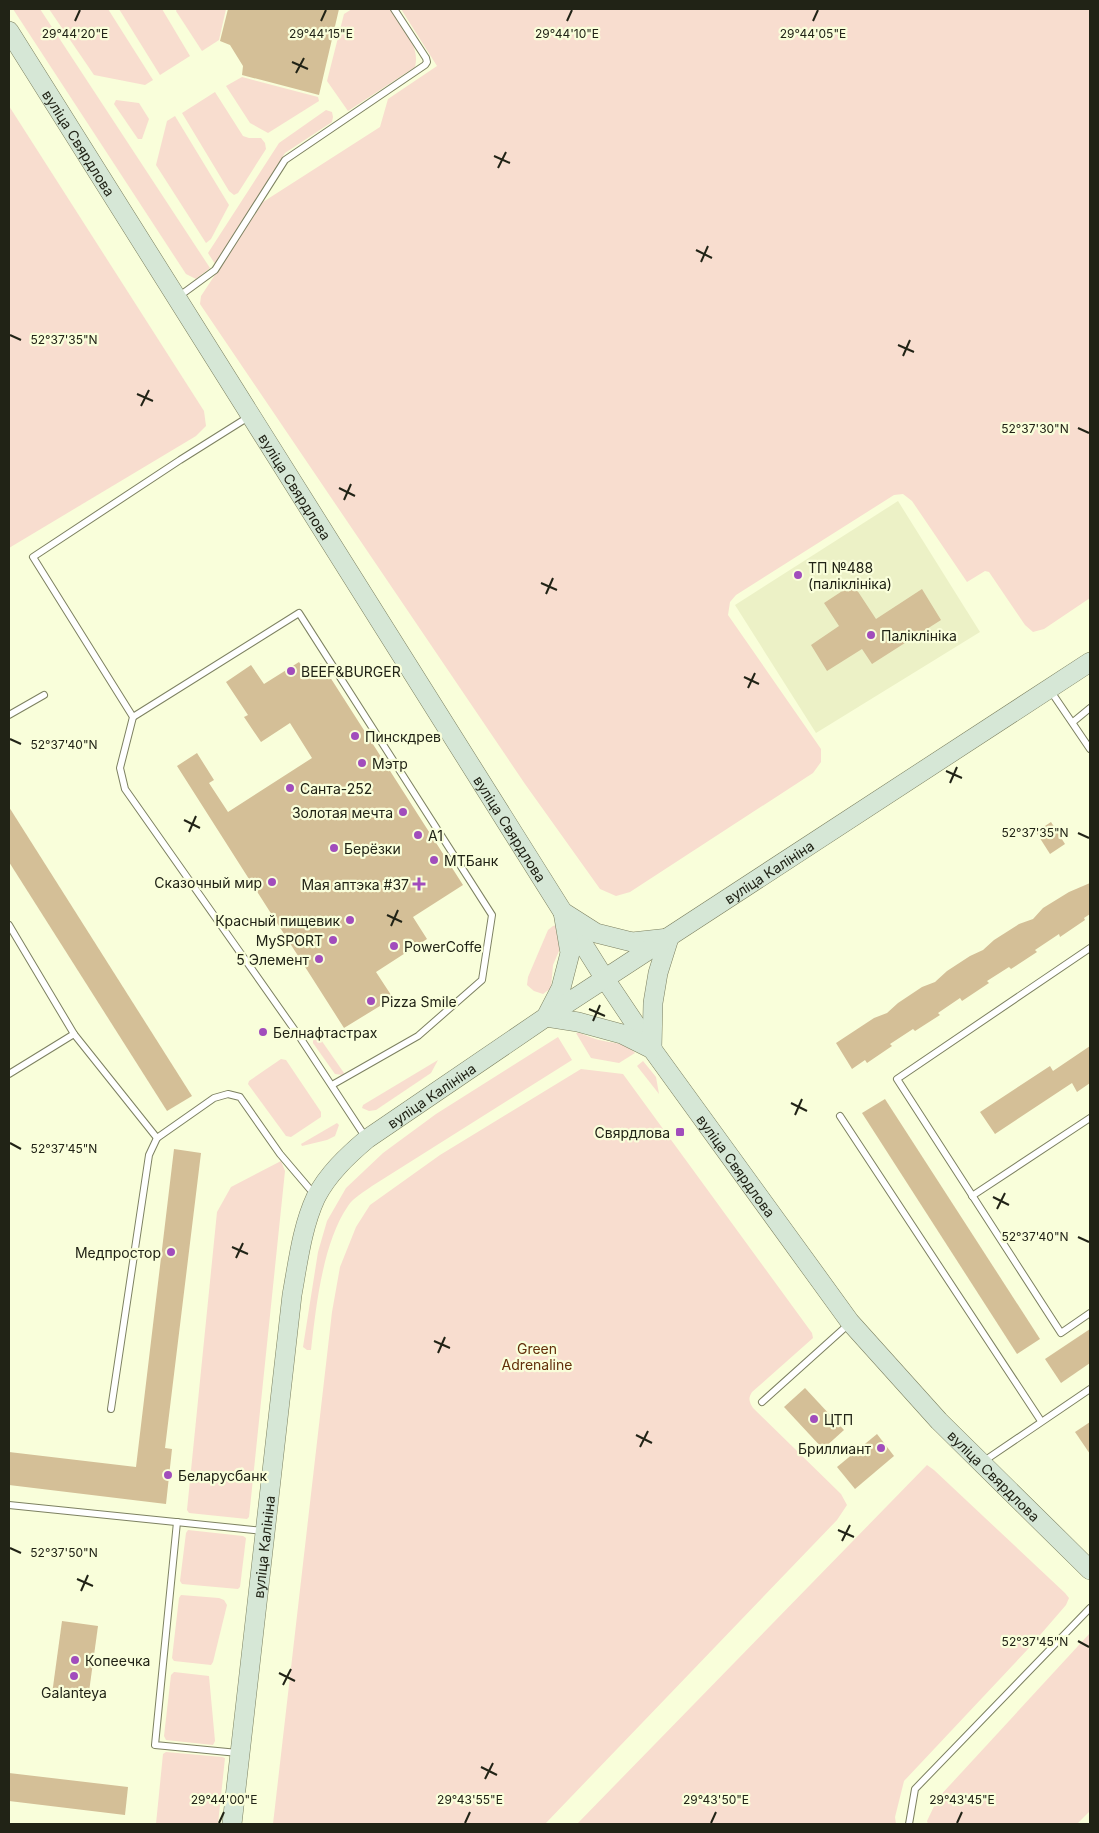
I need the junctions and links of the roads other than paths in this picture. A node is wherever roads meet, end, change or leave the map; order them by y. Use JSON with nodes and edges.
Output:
{"nodes":[{"id":1,"x":394,"y":9,"type":"edge"},
{"id":2,"x":9,"y":30,"type":"edge"},
{"id":3,"x":176,"y":298,"type":"junction"},
{"id":4,"x":251,"y":416,"type":"junction"},
{"id":5,"x":1090,"y":662,"type":"edge"},
{"id":6,"x":1050,"y":689,"type":"junction"},
{"id":7,"x":44,"y":694,"type":"dead end"},
{"id":8,"x":1090,"y":708,"type":"edge"},
{"id":9,"x":9,"y":715,"type":"edge"},
{"id":10,"x":133,"y":717,"type":"junction"},
{"id":11,"x":1073,"y":722,"type":"junction"},
{"id":12,"x":1090,"y":749,"type":"edge"},
{"id":13,"x":563,"y":912,"type":"junction"},
{"id":14,"x":9,"y":925,"type":"edge"},
{"id":15,"x":668,"y":938,"type":"junction"},
{"id":16,"x":1090,"y":948,"type":"edge"},
{"id":17,"x":604,"y":979,"type":"junction"},
{"id":18,"x":546,"y":1017,"type":"junction"},
{"id":19,"x":74,"y":1034,"type":"junction"},
{"id":20,"x":652,"y":1049,"type":"junction"},
{"id":21,"x":9,"y":1074,"type":"edge"},
{"id":22,"x":332,"y":1086,"type":"junction"},
{"id":23,"x":840,"y":1116,"type":"dead end"},
{"id":24,"x":1090,"y":1120,"type":"edge"},
{"id":25,"x":156,"y":1138,"type":"junction"},
{"id":26,"x":366,"y":1139,"type":"junction"},
{"id":27,"x":972,"y":1196,"type":"junction"},
{"id":28,"x":316,"y":1197,"type":"junction"},
{"id":29,"x":1090,"y":1313,"type":"edge"},
{"id":30,"x":850,"y":1322,"type":"junction"},
{"id":31,"x":1090,"y":1389,"type":"edge"},
{"id":32,"x":762,"y":1402,"type":"dead end"},
{"id":33,"x":111,"y":1409,"type":"dead end"},
{"id":34,"x":1041,"y":1422,"type":"junction"},
{"id":35,"x":981,"y":1463,"type":"junction"},
{"id":36,"x":9,"y":1505,"type":"edge"},
{"id":37,"x":177,"y":1522,"type":"junction"},
{"id":38,"x":266,"y":1531,"type":"junction"},
{"id":39,"x":1090,"y":1570,"type":"edge"},
{"id":40,"x":1090,"y":1608,"type":"edge"},
{"id":41,"x":240,"y":1753,"type":"junction"},
{"id":42,"x":232,"y":1824,"type":"edge"},
{"id":43,"x":909,"y":1824,"type":"edge"}],
"edges":[{"from":1,"to":3,"type":"lane"},
{"from":2,"to":3,"type":"main road","name":"вуліца Свярдлова"},
{"from":3,"to":4,"type":"main road","name":"вуліца Свярдлова"},
{"from":4,"to":10,"type":"lane"},
{"from":4,"to":13,"type":"main road","name":"вуліца Свярдлова"},
{"from":5,"to":6,"type":"main road","name":"вуліца Калініна"},
{"from":6,"to":11,"type":"lane"},
{"from":6,"to":15,"type":"main road","name":"вуліца Калініна"},
{"from":7,"to":9,"type":"lane"},
{"from":8,"to":11,"type":"lane"},
{"from":10,"to":22,"type":"lane"},
{"from":10,"to":22,"type":"lane"},
{"from":11,"to":12,"type":"lane"},
{"from":13,"to":15,"type":"main road"},
{"from":13,"to":17,"type":"main road","name":"вуліца Свярдлова"},
{"from":13,"to":18,"type":"main road"},
{"from":14,"to":19,"type":"lane"},
{"from":15,"to":17,"type":"main road","name":"вуліца Калініна"},
{"from":15,"to":20,"type":"main road"},
{"from":16,"to":27,"type":"lane"},
{"from":17,"to":18,"type":"main road","name":"вуліца Калініна"},
{"from":17,"to":20,"type":"main road","name":"вуліца Свярдлова"},
{"from":18,"to":20,"type":"main road"},
{"from":18,"to":26,"type":"main road","name":"вуліца Калініна"},
{"from":19,"to":21,"type":"lane"},
{"from":19,"to":25,"type":"lane"},
{"from":20,"to":30,"type":"main road","name":"вуліца Свярдлова"},
{"from":22,"to":26,"type":"lane"},
{"from":23,"to":34,"type":"lane"},
{"from":24,"to":27,"type":"lane"},
{"from":25,"to":28,"type":"lane"},
{"from":25,"to":33,"type":"lane"},
{"from":26,"to":28,"type":"main road","name":"вуліца Калініна"},
{"from":27,"to":29,"type":"lane"},
{"from":28,"to":38,"type":"main road","name":"вуліца Калініна"},
{"from":30,"to":32,"type":"lane"},
{"from":30,"to":35,"type":"main road","name":"вуліца Свярдлова"},
{"from":31,"to":34,"type":"lane"},
{"from":34,"to":35,"type":"lane"},
{"from":35,"to":39,"type":"main road","name":"вуліца Свярдлова"},
{"from":36,"to":37,"type":"lane"},
{"from":37,"to":38,"type":"lane"},
{"from":37,"to":41,"type":"lane"},
{"from":38,"to":41,"type":"main road","name":"вуліца Калініна"},
{"from":40,"to":43,"type":"lane"},
{"from":41,"to":42,"type":"main road","name":"вуліца Калініна"}]}
